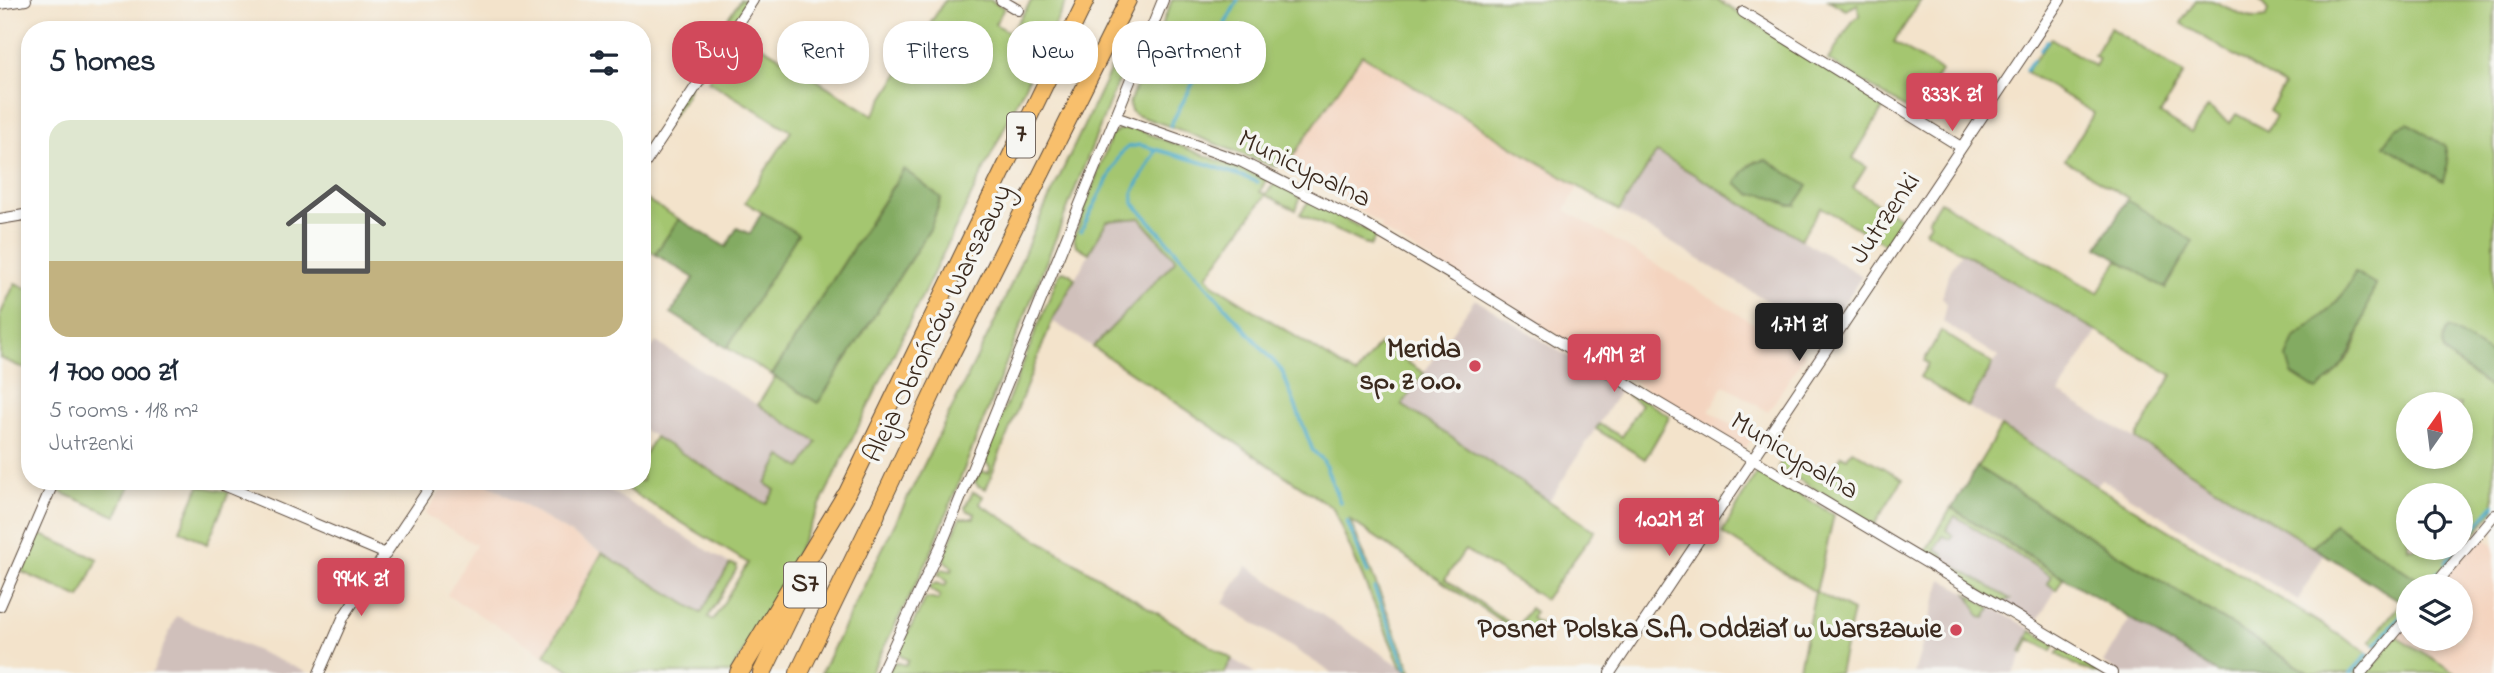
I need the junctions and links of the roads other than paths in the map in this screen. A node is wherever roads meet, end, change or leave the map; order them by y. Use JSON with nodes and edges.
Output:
{"nodes":[{"id":1,"x":26,"y":0,"type":"edge"},
{"id":2,"x":753,"y":0,"type":"edge"},
{"id":3,"x":1001,"y":0,"type":"edge"},
{"id":4,"x":1086,"y":0,"type":"edge"},
{"id":5,"x":1128,"y":0,"type":"edge"},
{"id":6,"x":1163,"y":0,"type":"edge"},
{"id":7,"x":2060,"y":0,"type":"edge"},
{"id":8,"x":0,"y":4,"type":"edge"},
{"id":9,"x":1017,"y":10,"type":"dead end"},
{"id":10,"x":1743,"y":12,"type":"dead end"},
{"id":11,"x":1115,"y":117,"type":"junction"},
{"id":12,"x":1961,"y":147,"type":"junction"},
{"id":13,"x":651,"y":154,"type":"edge"},
{"id":14,"x":21,"y":216,"type":"edge"},
{"id":15,"x":0,"y":219,"type":"edge"},
{"id":16,"x":1753,"y":459,"type":"junction"},
{"id":17,"x":50,"y":490,"type":"edge"},
{"id":18,"x":240,"y":490,"type":"edge"},
{"id":19,"x":428,"y":490,"type":"edge"},
{"id":20,"x":845,"y":497,"type":"junction"},
{"id":21,"x":876,"y":514,"type":"joint"},
{"id":22,"x":2494,"y":515,"type":"edge"},
{"id":23,"x":386,"y":554,"type":"junction"},
{"id":24,"x":2444,"y":574,"type":"edge"},
{"id":25,"x":0,"y":606,"type":"edge"},
{"id":26,"x":2396,"y":631,"type":"edge"},
{"id":27,"x":319,"y":673,"type":"edge"},
{"id":28,"x":739,"y":673,"type":"edge"},
{"id":29,"x":762,"y":673,"type":"edge"},
{"id":30,"x":799,"y":673,"type":"edge"},
{"id":31,"x":881,"y":673,"type":"edge"},
{"id":32,"x":1610,"y":673,"type":"edge"},
{"id":33,"x":2112,"y":673,"type":"edge"},
{"id":34,"x":2361,"y":673,"type":"edge"}],
"edges":[{"from":1,"to":8,"type":"street"},
{"from":2,"to":13,"type":"street"},
{"from":3,"to":9,"type":"street"},
{"from":4,"to":20,"type":"main road","name":"Aleja Obrońców Warszawy","number":"7"},
{"from":5,"to":21,"type":"main road","name":"Aleja Obrońców Warszawy","number":"7"},
{"from":6,"to":11,"type":"street"},
{"from":7,"to":12,"type":"street","name":"Jutrzenki"},
{"from":10,"to":12,"type":"street"},
{"from":11,"to":16,"type":"street","name":"Municypalna"},
{"from":11,"to":31,"type":"street"},
{"from":12,"to":16,"type":"street","name":"Jutrzenki"},
{"from":14,"to":15,"type":"street"},
{"from":16,"to":32,"type":"street","name":"Jutrzenki"},
{"from":16,"to":33,"type":"street","name":"Municypalna"},
{"from":17,"to":25,"type":"street"},
{"from":18,"to":23,"type":"street"},
{"from":19,"to":23,"type":"street"},
{"from":20,"to":28,"type":"highway"},
{"from":20,"to":29,"type":"highway","name":"Aleja Obrońców Warszawy","number":"S7"},
{"from":21,"to":30,"type":"highway","name":"Aleja Obrońców Warszawy","number":"S7"},
{"from":22,"to":24,"type":"street"},
{"from":23,"to":27,"type":"street"},
{"from":26,"to":34,"type":"street"}]}
